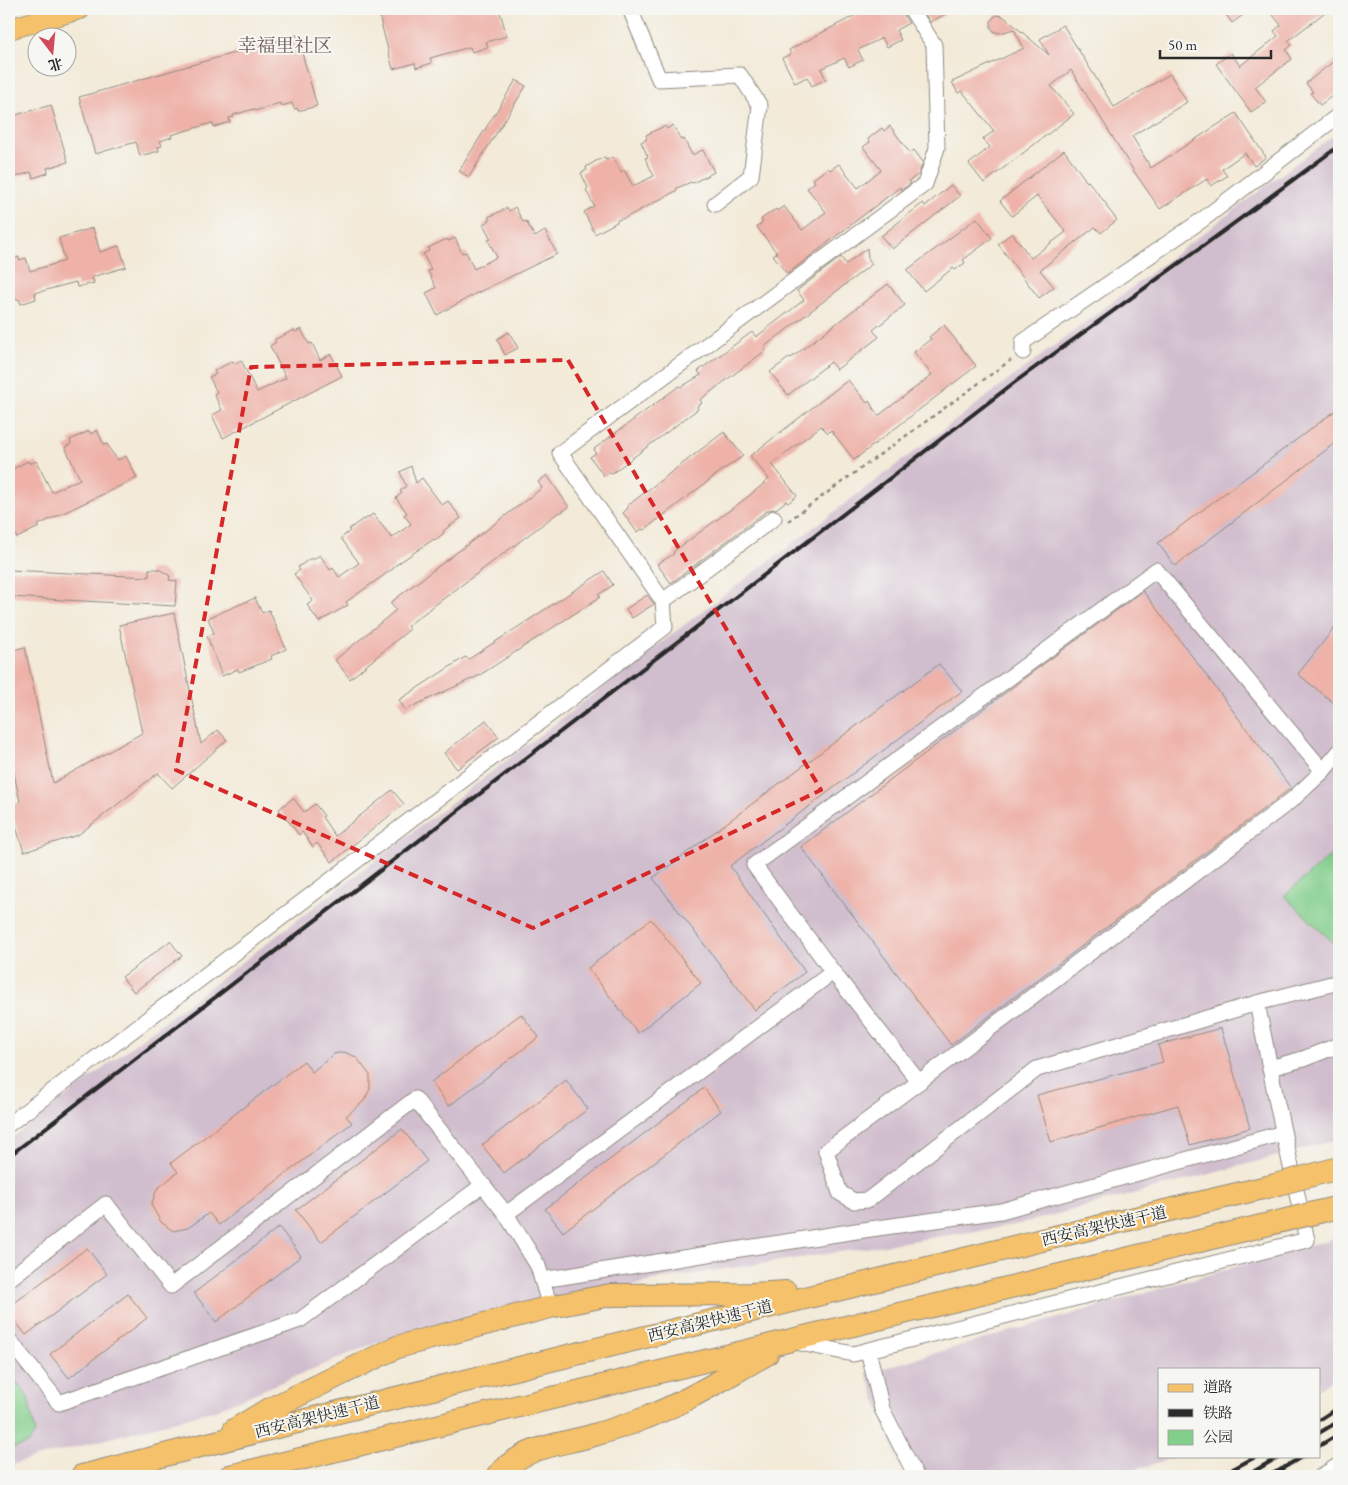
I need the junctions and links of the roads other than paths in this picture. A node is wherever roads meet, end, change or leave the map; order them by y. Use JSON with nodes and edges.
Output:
{"nodes":[{"id":1,"x":80,"y":9,"type":"edge"},
{"id":2,"x":630,"y":9,"type":"edge"},
{"id":3,"x":910,"y":9,"type":"edge"},
{"id":4,"x":9,"y":29,"type":"edge"},
{"id":5,"x":1339,"y":115,"type":"edge"},
{"id":6,"x":715,"y":204,"type":"dead end"},
{"id":7,"x":1023,"y":352,"type":"road end"},
{"id":8,"x":774,"y":518,"type":"road end"},
{"id":9,"x":663,"y":601,"type":"junction"},
{"id":10,"x":1339,"y":752,"type":"edge"},
{"id":11,"x":1323,"y":771,"type":"junction"},
{"id":12,"x":833,"y":972,"type":"junction"},
{"id":13,"x":1339,"y":982,"type":"edge"},
{"id":14,"x":1257,"y":1003,"type":"junction"},
{"id":15,"x":1339,"y":1045,"type":"edge"},
{"id":16,"x":1270,"y":1068,"type":"junction"},
{"id":17,"x":919,"y":1082,"type":"junction"},
{"id":18,"x":9,"y":1124,"type":"edge"},
{"id":19,"x":1283,"y":1133,"type":"junction"},
{"id":20,"x":1339,"y":1168,"type":"edge"},
{"id":21,"x":483,"y":1185,"type":"junction"},
{"id":22,"x":1339,"y":1207,"type":"edge"},
{"id":23,"x":506,"y":1214,"type":"junction"},
{"id":24,"x":9,"y":1279,"type":"edge"},
{"id":25,"x":542,"y":1280,"type":"junction"},
{"id":26,"x":844,"y":1289,"type":"junction"},
{"id":27,"x":550,"y":1307,"type":"junction"},
{"id":28,"x":9,"y":1340,"type":"edge"},
{"id":29,"x":789,"y":1341,"type":"junction"},
{"id":30,"x":868,"y":1350,"type":"junction"},
{"id":31,"x":208,"y":1444,"type":"junction"},
{"id":32,"x":1339,"y":1465,"type":"edge"},
{"id":33,"x":82,"y":1476,"type":"edge"},
{"id":34,"x":230,"y":1476,"type":"edge"},
{"id":35,"x":498,"y":1476,"type":"edge"},
{"id":36,"x":916,"y":1476,"type":"edge"},
{"id":37,"x":1322,"y":1476,"type":"edge"}],
"edges":[{"from":1,"to":4,"type":"main road"},
{"from":2,"to":6,"type":"street"},
{"from":3,"to":9,"type":"street"},
{"from":5,"to":7,"type":"street"},
{"from":8,"to":9,"type":"street"},
{"from":9,"to":18,"type":"street"},
{"from":10,"to":11,"type":"street"},
{"from":11,"to":12,"type":"street"},
{"from":11,"to":17,"type":"street"},
{"from":12,"to":17,"type":"street"},
{"from":12,"to":23,"type":"street"},
{"from":13,"to":14,"type":"street"},
{"from":14,"to":16,"type":"street"},
{"from":14,"to":17,"type":"street"},
{"from":15,"to":16,"type":"street"},
{"from":16,"to":19,"type":"street"},
{"from":19,"to":25,"type":"street"},
{"from":19,"to":30,"type":"street"},
{"from":20,"to":26,"type":"highway","name":"西安高架快速干道","bridge":true},
{"from":21,"to":23,"type":"street"},
{"from":21,"to":24,"type":"street"},
{"from":21,"to":28,"type":"street"},
{"from":22,"to":29,"type":"highway","bridge":true},
{"from":23,"to":25,"type":"street"},
{"from":25,"to":27,"type":"street"},
{"from":26,"to":27,"type":"highway"},
{"from":26,"to":31,"type":"highway","name":"西安高架快速干道"},
{"from":27,"to":31,"type":"highway"},
{"from":29,"to":30,"type":"street"},
{"from":29,"to":34,"type":"highway"},
{"from":29,"to":35,"type":"highway"},
{"from":30,"to":36,"type":"street"},
{"from":31,"to":33,"type":"highway","name":"西安高架快速干道"},
{"from":32,"to":37,"type":"street"}]}
